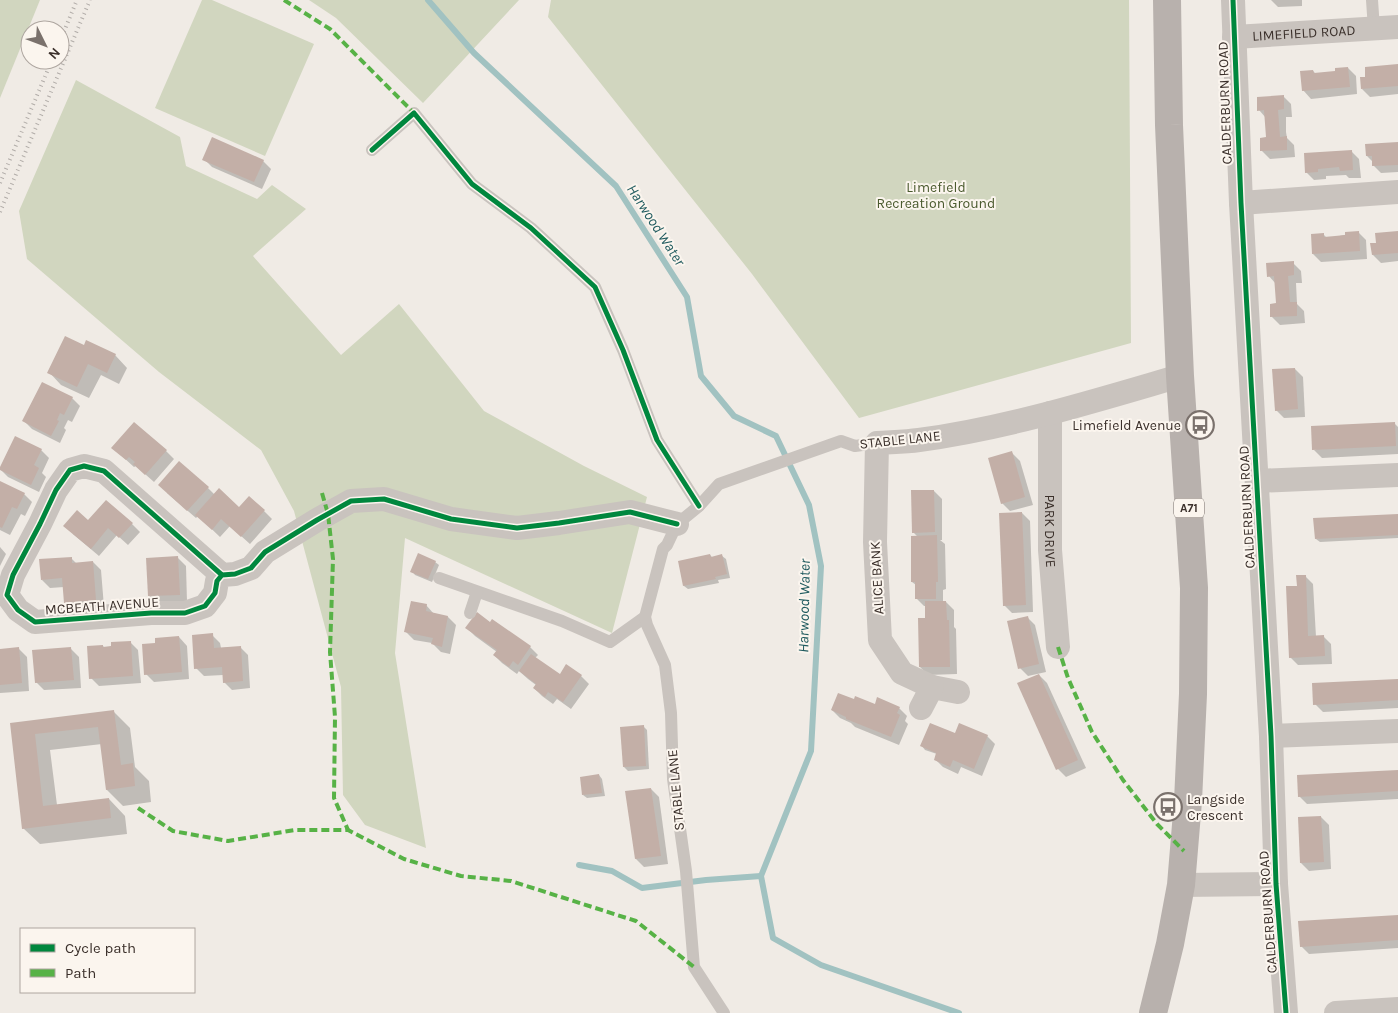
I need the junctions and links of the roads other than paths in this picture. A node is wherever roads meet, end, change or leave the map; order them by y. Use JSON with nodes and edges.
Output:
{"nodes":[{"id":1,"x":1167,"y":0,"type":"edge"},
{"id":2,"x":1233,"y":0,"type":"edge"},
{"id":3,"x":1372,"y":0,"type":"edge"},
{"id":4,"x":1398,"y":27,"type":"edge"},
{"id":5,"x":1374,"y":28,"type":"junction"},
{"id":6,"x":1234,"y":37,"type":"junction"},
{"id":7,"x":372,"y":150,"type":"dead end"},
{"id":8,"x":1398,"y":192,"type":"edge"},
{"id":9,"x":1241,"y":203,"type":"junction"},
{"id":10,"x":1180,"y":376,"type":"junction"},
{"id":11,"x":1050,"y":413,"type":"junction"},
{"id":12,"x":877,"y":443,"type":"junction"},
{"id":13,"x":1398,"y":475,"type":"edge"},
{"id":14,"x":1257,"y":481,"type":"junction"},
{"id":15,"x":699,"y":506,"type":"junction"},
{"id":16,"x":676,"y":524,"type":"junction"},
{"id":17,"x":222,"y":575,"type":"junction"},
{"id":18,"x":439,"y":578,"type":"dead end"},
{"id":19,"x":478,"y":592,"type":"junction"},
{"id":20,"x":470,"y":613,"type":"dead end"},
{"id":21,"x":645,"y":617,"type":"junction"},
{"id":22,"x":1058,"y":647,"type":"dead end"},
{"id":23,"x":958,"y":692,"type":"dead end"},
{"id":24,"x":1398,"y":731,"type":"edge"},
{"id":25,"x":1271,"y":736,"type":"junction"},
{"id":26,"x":1276,"y":884,"type":"junction"},
{"id":27,"x":1181,"y":885,"type":"junction"},
{"id":28,"x":1398,"y":1009,"type":"edge"},
{"id":29,"x":724,"y":1013,"type":"edge"},
{"id":30,"x":1153,"y":1013,"type":"edge"},
{"id":31,"x":1286,"y":1013,"type":"edge"},
{"id":32,"x":1336,"y":1013,"type":"edge"}],
"edges":[{"from":1,"to":10,"type":"main road","number":"A71"},
{"from":2,"to":6,"type":"street","name":"CALDERBURN ROAD"},
{"from":3,"to":5,"type":"lane","name":"LIMEFIELD ROAD"},
{"from":4,"to":5,"type":"street","name":"LIMEFIELD ROAD"},
{"from":5,"to":6,"type":"street","name":"LIMEFIELD ROAD"},
{"from":6,"to":9,"type":"street","name":"CALDERBURN ROAD"},
{"from":7,"to":15,"type":"lane"},
{"from":8,"to":9,"type":"street"},
{"from":9,"to":14,"type":"street","name":"CALDERBURN ROAD"},
{"from":10,"to":11,"type":"street","name":"STABLE LANE"},
{"from":10,"to":27,"type":"main road","number":"A71"},
{"from":11,"to":12,"type":"street","name":"STABLE LANE"},
{"from":11,"to":22,"type":"street","name":"PARK DRIVE"},
{"from":12,"to":15,"type":"lane","name":"STABLE LANE"},
{"from":12,"to":23,"type":"street","name":"ALICE BANK"},
{"from":13,"to":14,"type":"street"},
{"from":14,"to":25,"type":"street","name":"CALDERBURN ROAD"},
{"from":15,"to":16,"type":"lane","name":"STABLE LANE"},
{"from":16,"to":17,"type":"street"},
{"from":16,"to":21,"type":"lane","name":"STABLE LANE"},
{"from":17,"to":17,"type":"street","name":"MCBEATH AVENUE"},
{"from":18,"to":19,"type":"lane"},
{"from":19,"to":20,"type":"lane"},
{"from":19,"to":21,"type":"lane"},
{"from":21,"to":29,"type":"lane","name":"STABLE LANE"},
{"from":24,"to":25,"type":"street"},
{"from":25,"to":26,"type":"street","name":"CALDERBURN ROAD"},
{"from":26,"to":27,"type":"street"},
{"from":26,"to":31,"type":"street","name":"CALDERBURN ROAD"},
{"from":27,"to":30,"type":"main road","number":"A71"},
{"from":28,"to":32,"type":"street"}]}
